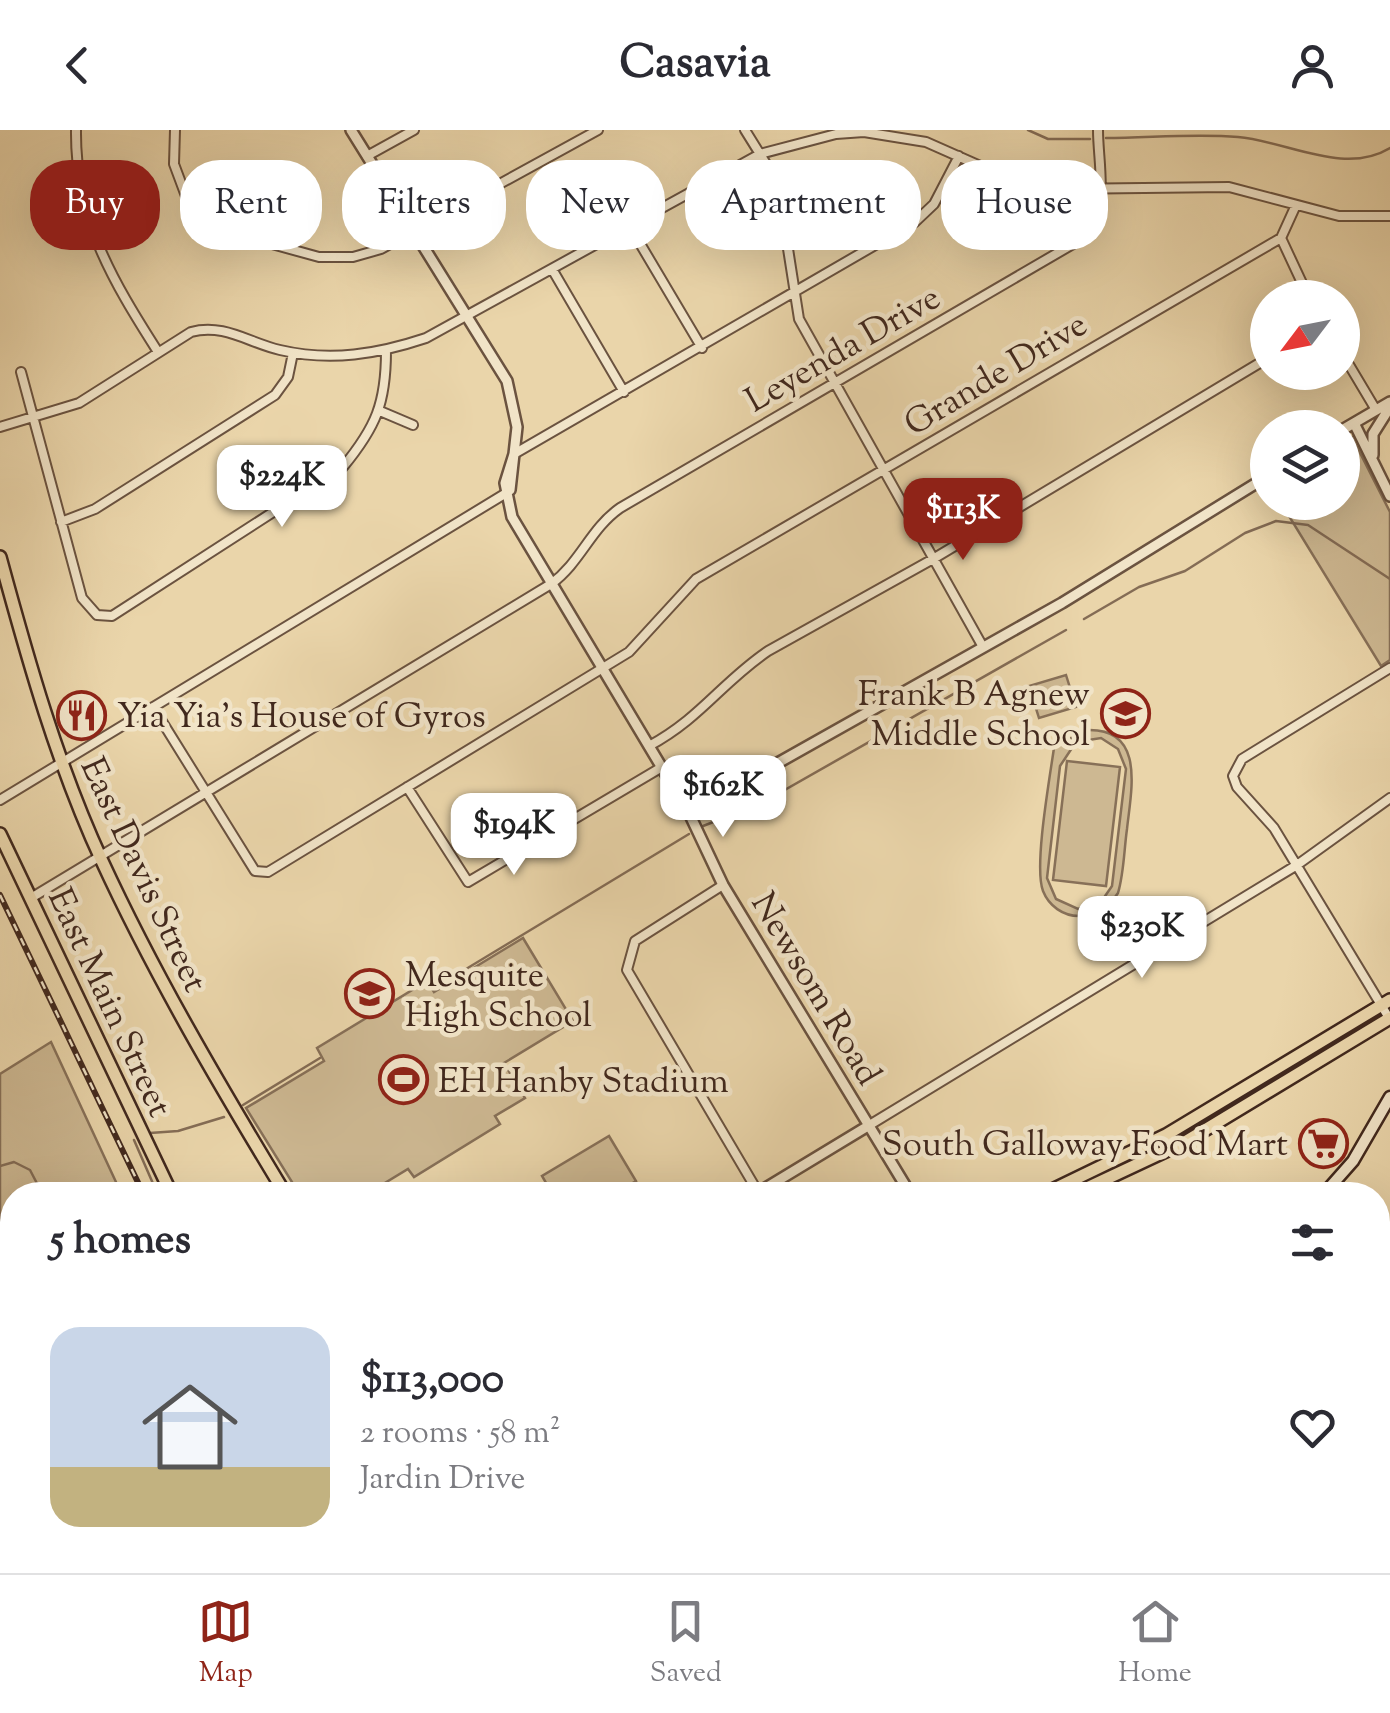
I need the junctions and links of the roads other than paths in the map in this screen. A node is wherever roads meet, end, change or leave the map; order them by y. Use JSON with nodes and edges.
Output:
{"nodes":[{"id":1,"x":76,"y":130,"type":"edge"},
{"id":2,"x":175,"y":130,"type":"edge"},
{"id":3,"x":351,"y":130,"type":"edge"},
{"id":4,"x":414,"y":130,"type":"edge"},
{"id":5,"x":598,"y":130,"type":"edge"},
{"id":6,"x":745,"y":130,"type":"edge"},
{"id":7,"x":1098,"y":130,"type":"edge"},
{"id":8,"x":760,"y":154,"type":"junction"},
{"id":9,"x":367,"y":156,"type":"junction"},
{"id":10,"x":959,"y":156,"type":"junction"},
{"id":11,"x":369,"y":160,"type":"edge"},
{"id":12,"x":969,"y":160,"type":"edge"},
{"id":13,"x":1099,"y":160,"type":"edge"},
{"id":14,"x":180,"y":180,"type":"edge"},
{"id":15,"x":506,"y":181,"type":"edge"},
{"id":16,"x":1108,"y":188,"type":"edge"},
{"id":17,"x":1296,"y":205,"type":"junction"},
{"id":18,"x":665,"y":206,"type":"edge"},
{"id":19,"x":1390,"y":216,"type":"edge"},
{"id":20,"x":1280,"y":238,"type":"junction"},
{"id":21,"x":297,"y":250,"type":"edge"},
{"id":22,"x":376,"y":250,"type":"edge"},
{"id":23,"x":425,"y":250,"type":"edge"},
{"id":24,"x":585,"y":250,"type":"edge"},
{"id":25,"x":643,"y":250,"type":"edge"},
{"id":26,"x":1063,"y":250,"type":"edge"},
{"id":27,"x":552,"y":268,"type":"junction"},
{"id":28,"x":1300,"y":280,"type":"edge"},
{"id":29,"x":792,"y":296,"type":"junction"},
{"id":30,"x":466,"y":316,"type":"junction"},
{"id":31,"x":702,"y":348,"type":"junction"},
{"id":32,"x":386,"y":351,"type":"junction"},
{"id":33,"x":158,"y":352,"type":"junction"},
{"id":34,"x":292,"y":353,"type":"junction"},
{"id":35,"x":1250,"y":369,"type":"edge"},
{"id":36,"x":21,"y":372,"type":"dead end"},
{"id":37,"x":1360,"y":384,"type":"edge"},
{"id":38,"x":835,"y":385,"type":"junction"},
{"id":39,"x":624,"y":392,"type":"junction"},
{"id":40,"x":1390,"y":404,"type":"edge"},
{"id":41,"x":1376,"y":410,"type":"junction"},
{"id":42,"x":380,"y":411,"type":"junction"},
{"id":43,"x":32,"y":418,"type":"junction"},
{"id":44,"x":1360,"y":420,"type":"edge"},
{"id":45,"x":413,"y":425,"type":"dead end"},
{"id":46,"x":0,"y":426,"type":"edge"},
{"id":47,"x":1360,"y":436,"type":"edge"},
{"id":48,"x":514,"y":454,"type":"junction"},
{"id":49,"x":1376,"y":467,"type":"junction"},
{"id":50,"x":884,"y":470,"type":"junction"},
{"id":51,"x":1250,"y":487,"type":"edge"},
{"id":52,"x":508,"y":492,"type":"junction"},
{"id":53,"x":1390,"y":496,"type":"edge"},
{"id":54,"x":61,"y":522,"type":"junction"},
{"id":55,"x":0,"y":557,"type":"edge"},
{"id":56,"x":934,"y":558,"type":"junction"},
{"id":57,"x":551,"y":584,"type":"junction"},
{"id":58,"x":984,"y":647,"type":"junction"},
{"id":59,"x":602,"y":668,"type":"junction"},
{"id":60,"x":1390,"y":668,"type":"edge"},
{"id":61,"x":153,"y":707,"type":"junction"},
{"id":62,"x":649,"y":746,"type":"junction"},
{"id":63,"x":62,"y":763,"type":"junction"},
{"id":64,"x":662,"y":767,"type":"junction"},
{"id":65,"x":407,"y":787,"type":"junction"},
{"id":66,"x":206,"y":794,"type":"junction"},
{"id":67,"x":1390,"y":798,"type":"edge"},
{"id":68,"x":0,"y":800,"type":"edge"},
{"id":69,"x":689,"y":813,"type":"junction"},
{"id":70,"x":0,"y":834,"type":"edge"},
{"id":71,"x":100,"y":858,"type":"junction"},
{"id":72,"x":1297,"y":865,"type":"junction"},
{"id":73,"x":723,"y":885,"type":"junction"},
{"id":74,"x":31,"y":898,"type":"junction"},
{"id":75,"x":1386,"y":1003,"type":"edge"},
{"id":76,"x":1390,"y":1018,"type":"edge"},
{"id":77,"x":1309,"y":1049,"type":"junction"},
{"id":78,"x":1318,"y":1063,"type":"junction"},
{"id":79,"x":1390,"y":1097,"type":"edge"},
{"id":80,"x":868,"y":1126,"type":"junction"},
{"id":81,"x":166,"y":1182,"type":"edge"},
{"id":82,"x":278,"y":1182,"type":"edge"},
{"id":83,"x":754,"y":1182,"type":"edge"},
{"id":84,"x":779,"y":1182,"type":"edge"},
{"id":85,"x":903,"y":1182,"type":"edge"},
{"id":86,"x":1069,"y":1182,"type":"edge"},
{"id":87,"x":1100,"y":1182,"type":"edge"},
{"id":88,"x":1335,"y":1182,"type":"edge"}],
"edges":[{"from":1,"to":33,"type":"street"},
{"from":2,"to":14,"type":"street"},
{"from":3,"to":9,"type":"street","name":"Newsom Road"},
{"from":4,"to":9,"type":"street"},
{"from":5,"to":15,"type":"street"},
{"from":6,"to":8,"type":"street"},
{"from":7,"to":13,"type":"street","name":"Leyenda Drive"},
{"from":8,"to":10,"type":"street"},
{"from":8,"to":18,"type":"street"},
{"from":8,"to":29,"type":"street"},
{"from":9,"to":11,"type":"street","name":"Newsom Road"},
{"from":10,"to":12,"type":"street"},
{"from":10,"to":29,"type":"street"},
{"from":16,"to":17,"type":"street"},
{"from":17,"to":19,"type":"street"},
{"from":17,"to":20,"type":"street"},
{"from":20,"to":28,"type":"street"},
{"from":20,"to":50,"type":"street","name":"Grande Drive"},
{"from":21,"to":22,"type":"street"},
{"from":23,"to":30,"type":"street","name":"Newsom Road"},
{"from":24,"to":27,"type":"street"},
{"from":25,"to":31,"type":"street"},
{"from":26,"to":38,"type":"street","name":"Leyenda Drive"},
{"from":27,"to":30,"type":"street"},
{"from":27,"to":39,"type":"street"},
{"from":29,"to":31,"type":"street"},
{"from":29,"to":38,"type":"street"},
{"from":30,"to":32,"type":"street"},
{"from":30,"to":48,"type":"street","name":"Newsom Road"},
{"from":31,"to":39,"type":"street"},
{"from":32,"to":34,"type":"street"},
{"from":32,"to":42,"type":"street"},
{"from":33,"to":34,"type":"street"},
{"from":33,"to":43,"type":"street"},
{"from":34,"to":54,"type":"street"},
{"from":35,"to":56,"type":"street"},
{"from":36,"to":43,"type":"street"},
{"from":37,"to":41,"type":"street"},
{"from":38,"to":50,"type":"street"},
{"from":38,"to":57,"type":"street","name":"Leyenda Drive"},
{"from":39,"to":48,"type":"street"},
{"from":40,"to":41,"type":"street"},
{"from":40,"to":49,"type":"street"},
{"from":41,"to":44,"type":"street"},
{"from":42,"to":45,"type":"street"},
{"from":42,"to":54,"type":"street"},
{"from":43,"to":46,"type":"street"},
{"from":43,"to":54,"type":"street"},
{"from":47,"to":49,"type":"street"},
{"from":48,"to":52,"type":"street","name":"Newsom Road"},
{"from":49,"to":53,"type":"street"},
{"from":50,"to":56,"type":"street"},
{"from":50,"to":59,"type":"street","name":"Grande Drive"},
{"from":51,"to":58,"type":"street"},
{"from":52,"to":57,"type":"street","name":"Newsom Road"},
{"from":52,"to":61,"type":"street"},
{"from":55,"to":63,"type":"main road","name":"East Davis Street"},
{"from":56,"to":58,"type":"street"},
{"from":56,"to":62,"type":"street"},
{"from":57,"to":59,"type":"street","name":"Newsom Road"},
{"from":57,"to":66,"type":"street","name":"Leyenda Drive"},
{"from":58,"to":69,"type":"street"},
{"from":59,"to":62,"type":"street","name":"Newsom Road"},
{"from":59,"to":65,"type":"street","name":"Grande Drive"},
{"from":60,"to":72,"type":"street"},
{"from":61,"to":63,"type":"street"},
{"from":61,"to":66,"type":"street"},
{"from":62,"to":64,"type":"street","name":"Newsom Road"},
{"from":63,"to":68,"type":"street"},
{"from":63,"to":71,"type":"main road","name":"East Davis Street"},
{"from":64,"to":65,"type":"street"},
{"from":64,"to":69,"type":"street","name":"Newsom Road"},
{"from":65,"to":66,"type":"street","name":"Grande Drive"},
{"from":66,"to":71,"type":"street","name":"Leyenda Drive"},
{"from":67,"to":72,"type":"street"},
{"from":69,"to":73,"type":"street","name":"Newsom Road"},
{"from":70,"to":74,"type":"main road","name":"East Main Street"},
{"from":71,"to":74,"type":"street","name":"Leyenda Drive"},
{"from":71,"to":82,"type":"main road","name":"East Davis Street"},
{"from":72,"to":75,"type":"street"},
{"from":72,"to":80,"type":"street"},
{"from":73,"to":80,"type":"street","name":"Newsom Road"},
{"from":73,"to":83,"type":"street"},
{"from":74,"to":81,"type":"main road","name":"East Main Street"},
{"from":75,"to":76,"type":"street"},
{"from":75,"to":77,"type":"main road"},
{"from":76,"to":78,"type":"main road"},
{"from":77,"to":78,"type":"main road"},
{"from":77,"to":86,"type":"main road"},
{"from":78,"to":87,"type":"main road"},
{"from":79,"to":88,"type":"main road"},
{"from":80,"to":84,"type":"street"},
{"from":80,"to":85,"type":"street","name":"Newsom Road"}]}
